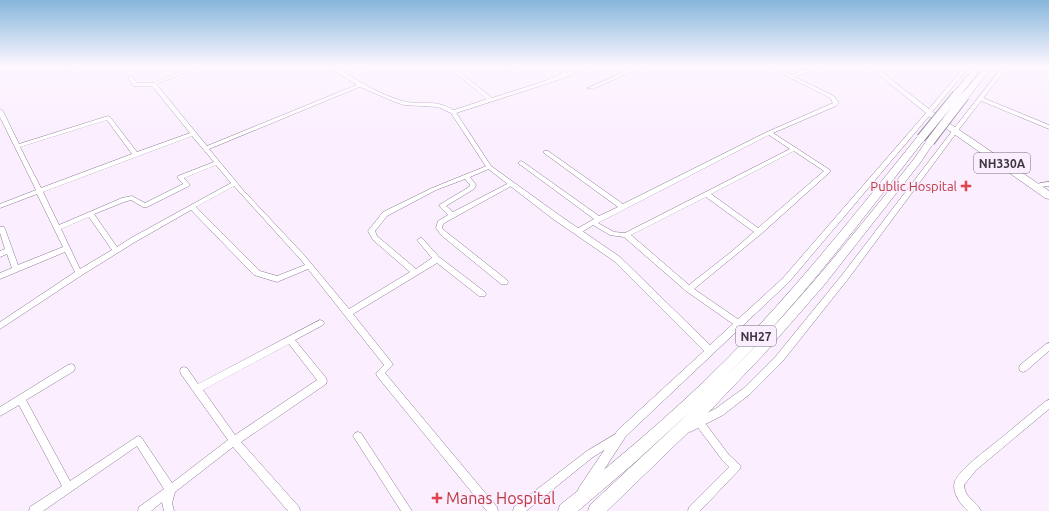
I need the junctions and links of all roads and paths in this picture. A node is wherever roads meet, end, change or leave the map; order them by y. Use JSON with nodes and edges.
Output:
{"nodes":[{"id":1,"x":159,"y":90,"type":"edge"},
{"id":2,"x":349,"y":90,"type":"edge"},
{"id":3,"x":372,"y":90,"type":"edge"},
{"id":4,"x":478,"y":90,"type":"edge"},
{"id":5,"x":522,"y":90,"type":"edge"},
{"id":6,"x":819,"y":90,"type":"edge"},
{"id":7,"x":903,"y":90,"type":"edge"},
{"id":8,"x":905,"y":90,"type":"edge"},
{"id":9,"x":949,"y":90,"type":"edge"},
{"id":10,"x":964,"y":90,"type":"edge"},
{"id":11,"x":966,"y":90,"type":"edge"},
{"id":12,"x":988,"y":90,"type":"edge"},
{"id":13,"x":961,"y":95,"type":"junction"},
{"id":14,"x":981,"y":99,"type":"junction"},
{"id":15,"x":491,"y":100,"type":"junction"},
{"id":16,"x":932,"y":111,"type":"junction"},
{"id":17,"x":453,"y":112,"type":"junction"},
{"id":18,"x":1,"y":115,"type":"edge"},
{"id":19,"x":1049,"y":127,"type":"edge"},
{"id":20,"x":956,"y":129,"type":"junction"},
{"id":21,"x":194,"y":133,"type":"junction"},
{"id":22,"x":769,"y":133,"type":"junction"},
{"id":23,"x":925,"y":140,"type":"junction"},
{"id":24,"x":17,"y":146,"type":"junction"},
{"id":25,"x":206,"y":148,"type":"junction"},
{"id":26,"x":794,"y":149,"type":"junction"},
{"id":27,"x":546,"y":152,"type":"dead end"},
{"id":28,"x":136,"y":155,"type":"junction"},
{"id":29,"x":218,"y":162,"type":"junction"},
{"id":30,"x":521,"y":163,"type":"dead end"},
{"id":31,"x":489,"y":167,"type":"junction"},
{"id":32,"x":466,"y":176,"type":"junction"},
{"id":33,"x":235,"y":183,"type":"junction"},
{"id":34,"x":511,"y":184,"type":"junction"},
{"id":35,"x":1044,"y":185,"type":"edge"},
{"id":36,"x":39,"y":191,"type":"junction"},
{"id":37,"x":1049,"y":192,"type":"edge"},
{"id":38,"x":707,"y":194,"type":"junction"},
{"id":39,"x":1049,"y":196,"type":"edge"},
{"id":40,"x":0,"y":206,"type":"edge"},
{"id":41,"x":192,"y":207,"type":"junction"},
{"id":42,"x":622,"y":207,"type":"junction"},
{"id":43,"x":90,"y":214,"type":"junction"},
{"id":44,"x":452,"y":215,"type":"junction"},
{"id":45,"x":596,"y":221,"type":"junction"},
{"id":46,"x":57,"y":228,"type":"junction"},
{"id":47,"x":0,"y":230,"type":"edge"},
{"id":48,"x":577,"y":232,"type":"junction"},
{"id":49,"x":759,"y":232,"type":"junction"},
{"id":50,"x":626,"y":235,"type":"junction"},
{"id":51,"x":420,"y":240,"type":"dead end"},
{"id":52,"x":67,"y":248,"type":"junction"},
{"id":53,"x":9,"y":250,"type":"junction"},
{"id":54,"x":116,"y":251,"type":"junction"},
{"id":55,"x":0,"y":254,"type":"edge"},
{"id":56,"x":437,"y":259,"type":"junction"},
{"id":57,"x":309,"y":266,"type":"junction"},
{"id":58,"x":16,"y":270,"type":"junction"},
{"id":59,"x":415,"y":272,"type":"junction"},
{"id":60,"x":79,"y":273,"type":"junction"},
{"id":61,"x":0,"y":276,"type":"edge"},
{"id":62,"x":504,"y":282,"type":"dead end"},
{"id":63,"x":689,"y":289,"type":"junction"},
{"id":64,"x":482,"y":294,"type":"dead end"},
{"id":65,"x":347,"y":314,"type":"junction"},
{"id":66,"x":320,"y":323,"type":"dead end"},
{"id":67,"x":739,"y":324,"type":"junction"},
{"id":68,"x":0,"y":326,"type":"edge"},
{"id":69,"x":290,"y":339,"type":"junction"},
{"id":70,"x":1049,"y":346,"type":"edge"},
{"id":71,"x":710,"y":351,"type":"junction"},
{"id":72,"x":71,"y":368,"type":"dead end"},
{"id":73,"x":1023,"y":368,"type":"dead end"},
{"id":74,"x":184,"y":371,"type":"dead end"},
{"id":75,"x":197,"y":389,"type":"junction"},
{"id":76,"x":21,"y":399,"type":"junction"},
{"id":77,"x":1049,"y":404,"type":"edge"},
{"id":78,"x":0,"y":412,"type":"edge"},
{"id":79,"x":699,"y":422,"type":"junction"},
{"id":80,"x":622,"y":434,"type":"junction"},
{"id":81,"x":676,"y":435,"type":"junction"},
{"id":82,"x":358,"y":436,"type":"dead end"},
{"id":83,"x":234,"y":441,"type":"junction"},
{"id":84,"x":68,"y":488,"type":"junction"},
{"id":85,"x":171,"y":490,"type":"junction"},
{"id":86,"x":569,"y":508,"type":"edge"},
{"id":87,"x":34,"y":511,"type":"edge"},
{"id":88,"x":143,"y":511,"type":"edge"},
{"id":89,"x":169,"y":511,"type":"edge"},
{"id":90,"x":295,"y":511,"type":"edge"},
{"id":91,"x":407,"y":511,"type":"edge"},
{"id":92,"x":493,"y":511,"type":"edge"},
{"id":93,"x":518,"y":511,"type":"edge"},
{"id":94,"x":596,"y":511,"type":"edge"},
{"id":95,"x":693,"y":511,"type":"edge"},
{"id":96,"x":976,"y":511,"type":"edge"}],
"edges":[{"from":1,"to":21,"type":"street"},
{"from":2,"to":25,"type":"street"},
{"from":3,"to":17,"type":"street"},
{"from":4,"to":15,"type":"street"},
{"from":5,"to":15,"type":"street"},
{"from":6,"to":22,"type":"street"},
{"from":7,"to":16,"type":"street"},
{"from":8,"to":16,"type":"street"},
{"from":9,"to":16,"type":"street"},
{"from":10,"to":13,"type":"highway","number":"NH27"},
{"from":11,"to":13,"type":"highway","number":"NH27"},
{"from":12,"to":14,"type":"street"},
{"from":13,"to":23,"type":"highway","number":"NH27","bridge":true},
{"from":14,"to":19,"type":"street"},
{"from":14,"to":20,"type":"street"},
{"from":15,"to":17,"type":"street"},
{"from":16,"to":20,"type":"highway","number":"NH330A"},
{"from":16,"to":67,"type":"street"},
{"from":17,"to":31,"type":"street"},
{"from":18,"to":24,"type":"street"},
{"from":20,"to":35,"type":"highway","number":"NH330A"},
{"from":20,"to":39,"type":"highway","number":"NH330A"},
{"from":20,"to":79,"type":"street"},
{"from":21,"to":25,"type":"street"},
{"from":21,"to":28,"type":"street"},
{"from":22,"to":26,"type":"street"},
{"from":22,"to":42,"type":"street"},
{"from":23,"to":81,"type":"highway","number":"NH27"},
{"from":23,"to":86,"type":"highway","number":"NH27"},
{"from":24,"to":28,"type":"street"},
{"from":24,"to":36,"type":"street"},
{"from":25,"to":29,"type":"street"},
{"from":26,"to":38,"type":"street"},
{"from":26,"to":49,"type":"street"},
{"from":27,"to":42,"type":"street"},
{"from":28,"to":36,"type":"street"},
{"from":29,"to":33,"type":"street"},
{"from":29,"to":43,"type":"street"},
{"from":30,"to":45,"type":"street"},
{"from":31,"to":32,"type":"street"},
{"from":31,"to":34,"type":"street"},
{"from":32,"to":44,"type":"street"},
{"from":32,"to":59,"type":"street"},
{"from":33,"to":41,"type":"street"},
{"from":33,"to":57,"type":"street"},
{"from":34,"to":44,"type":"street"},
{"from":34,"to":48,"type":"street"},
{"from":35,"to":37,"type":"highway","number":"NH330A"},
{"from":36,"to":40,"type":"street"},
{"from":36,"to":46,"type":"street"},
{"from":38,"to":49,"type":"street"},
{"from":38,"to":50,"type":"street"},
{"from":41,"to":54,"type":"street"},
{"from":41,"to":57,"type":"street"},
{"from":42,"to":45,"type":"street"},
{"from":43,"to":46,"type":"street"},
{"from":43,"to":54,"type":"street"},
{"from":44,"to":62,"type":"street"},
{"from":45,"to":48,"type":"street"},
{"from":45,"to":50,"type":"street"},
{"from":46,"to":52,"type":"street"},
{"from":47,"to":53,"type":"street"},
{"from":48,"to":71,"type":"street"},
{"from":49,"to":63,"type":"street"},
{"from":50,"to":63,"type":"street"},
{"from":51,"to":56,"type":"street"},
{"from":52,"to":58,"type":"street"},
{"from":52,"to":60,"type":"street"},
{"from":53,"to":55,"type":"street"},
{"from":53,"to":58,"type":"street"},
{"from":54,"to":60,"type":"street"},
{"from":56,"to":59,"type":"street"},
{"from":56,"to":64,"type":"street"},
{"from":57,"to":65,"type":"street"},
{"from":58,"to":61,"type":"street"},
{"from":59,"to":65,"type":"street"},
{"from":60,"to":68,"type":"street"},
{"from":63,"to":67,"type":"street"},
{"from":65,"to":92,"type":"street"},
{"from":66,"to":69,"type":"street"},
{"from":67,"to":71,"type":"street"},
{"from":69,"to":75,"type":"street"},
{"from":69,"to":83,"type":"street"},
{"from":70,"to":73,"type":"street"},
{"from":71,"to":80,"type":"street"},
{"from":72,"to":76,"type":"street"},
{"from":74,"to":75,"type":"street"},
{"from":75,"to":83,"type":"street"},
{"from":76,"to":78,"type":"street"},
{"from":76,"to":84,"type":"street"},
{"from":77,"to":96,"type":"street"},
{"from":79,"to":81,"type":"street"},
{"from":79,"to":95,"type":"street"},
{"from":80,"to":86,"type":"street"},
{"from":80,"to":93,"type":"street"},
{"from":81,"to":94,"type":"highway","number":"NH27"},
{"from":82,"to":91,"type":"street"},
{"from":83,"to":85,"type":"street"},
{"from":83,"to":90,"type":"street"},
{"from":84,"to":85,"type":"street"},
{"from":84,"to":87,"type":"street"},
{"from":85,"to":88,"type":"street"},
{"from":85,"to":89,"type":"street"}]}
